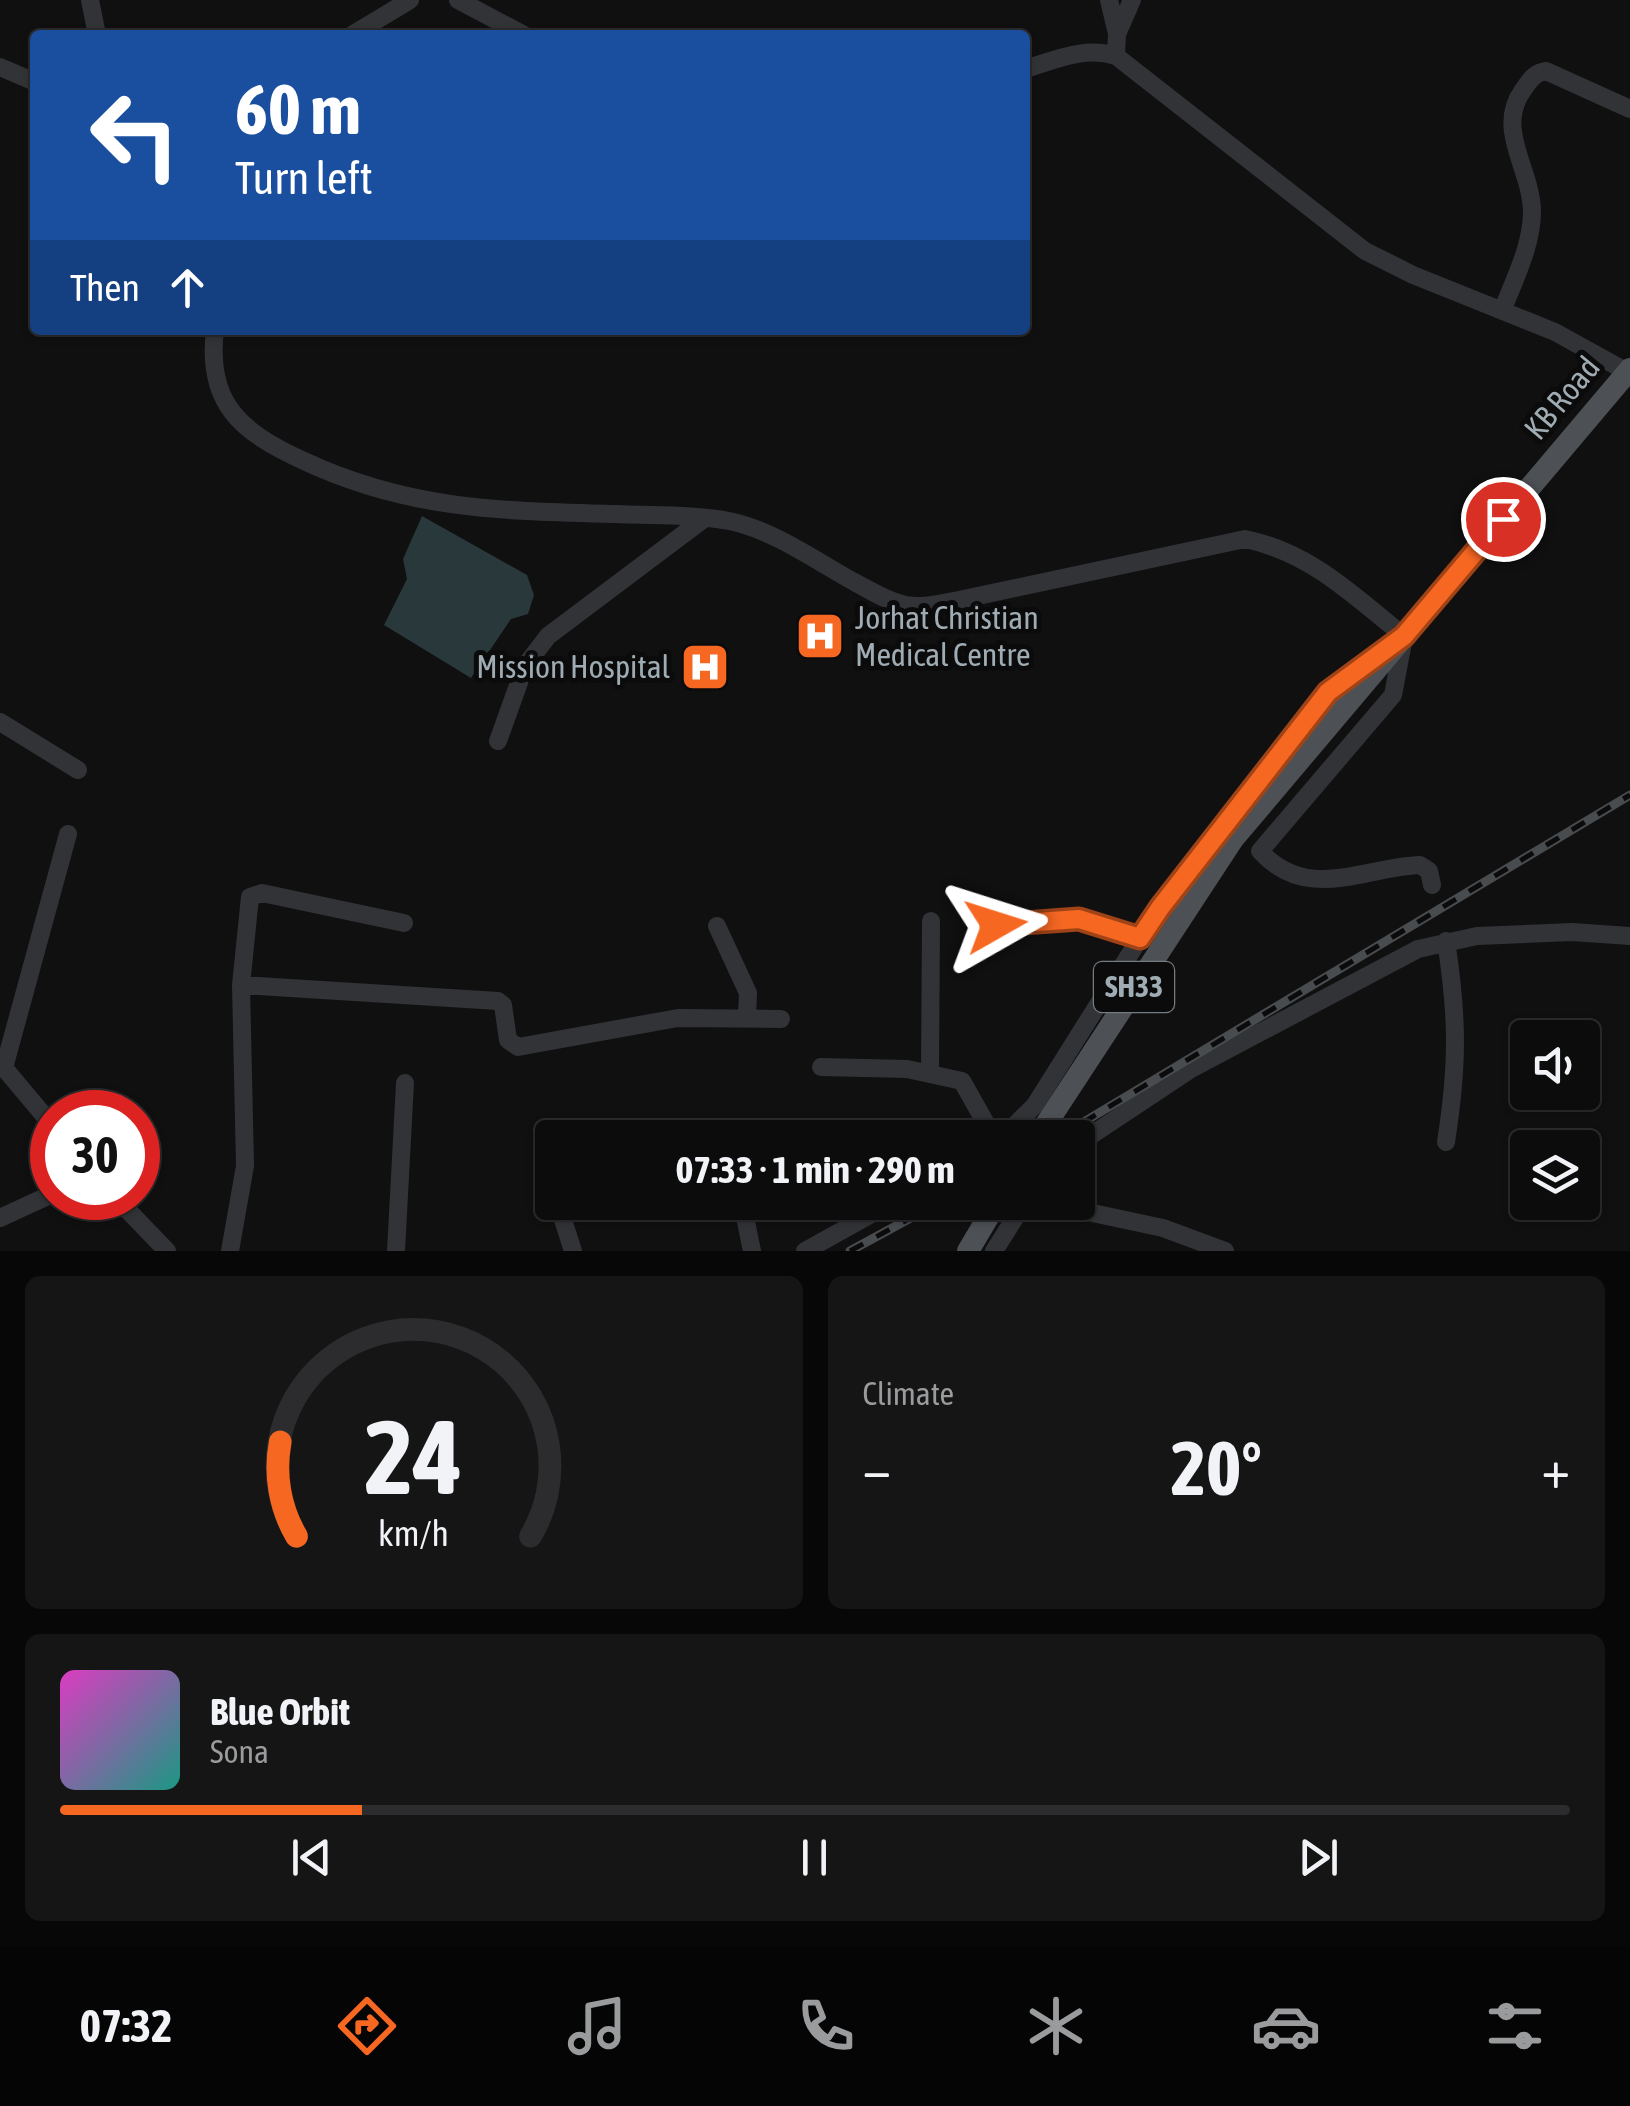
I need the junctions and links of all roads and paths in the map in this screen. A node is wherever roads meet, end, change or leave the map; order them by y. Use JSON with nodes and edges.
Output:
{"nodes":[{"id":1,"x":90,"y":0,"type":"edge"},
{"id":2,"x":410,"y":0,"type":"edge"},
{"id":3,"x":458,"y":0,"type":"edge"},
{"id":4,"x":1110,"y":0,"type":"edge"},
{"id":5,"x":1132,"y":0,"type":"edge"},
{"id":6,"x":96,"y":30,"type":"edge"},
{"id":7,"x":360,"y":30,"type":"edge"},
{"id":8,"x":515,"y":30,"type":"edge"},
{"id":9,"x":1117,"y":34,"type":"junction"},
{"id":10,"x":1116,"y":56,"type":"junction"},
{"id":11,"x":0,"y":67,"type":"edge"},
{"id":12,"x":1030,"y":68,"type":"edge"},
{"id":13,"x":30,"y":80,"type":"edge"},
{"id":14,"x":1630,"y":109,"type":"edge"},
{"id":15,"x":1503,"y":309,"type":"junction"},
{"id":16,"x":215,"y":335,"type":"edge"},
{"id":17,"x":1628,"y":370,"type":"edge"},
{"id":18,"x":705,"y":518,"type":"junction"},
{"id":19,"x":1404,"y":636,"type":"junction"},
{"id":20,"x":0,"y":722,"type":"edge"},
{"id":21,"x":498,"y":741,"type":"dead end"},
{"id":22,"x":78,"y":770,"type":"dead end"},
{"id":23,"x":68,"y":834,"type":"dead end"},
{"id":24,"x":1432,"y":885,"type":"dead end"},
{"id":25,"x":931,"y":921,"type":"dead end"},
{"id":26,"x":404,"y":924,"type":"dead end"},
{"id":27,"x":996,"y":925,"type":"dead end"},
{"id":28,"x":717,"y":926,"type":"dead end"},
{"id":29,"x":1630,"y":936,"type":"edge"},
{"id":30,"x":1140,"y":938,"type":"junction"},
{"id":31,"x":1446,"y":941,"type":"junction"},
{"id":32,"x":240,"y":985,"type":"junction"},
{"id":33,"x":748,"y":1017,"type":"junction"},
{"id":34,"x":781,"y":1019,"type":"dead end"},
{"id":35,"x":2,"y":1066,"type":"edge"},
{"id":36,"x":821,"y":1067,"type":"dead end"},
{"id":37,"x":930,"y":1073,"type":"junction"},
{"id":38,"x":405,"y":1083,"type":"dead end"},
{"id":39,"x":30,"y":1099,"type":"edge"},
{"id":40,"x":985,"y":1120,"type":"edge"},
{"id":41,"x":1020,"y":1120,"type":"edge"},
{"id":42,"x":1048,"y":1120,"type":"edge"},
{"id":43,"x":1095,"y":1131,"type":"edge"},
{"id":44,"x":1446,"y":1142,"type":"dead end"},
{"id":45,"x":30,"y":1204,"type":"edge"},
{"id":46,"x":1095,"y":1214,"type":"edge"},
{"id":47,"x":0,"y":1218,"type":"edge"},
{"id":48,"x":137,"y":1220,"type":"edge"},
{"id":49,"x":563,"y":1220,"type":"edge"},
{"id":50,"x":746,"y":1220,"type":"edge"},
{"id":51,"x":861,"y":1220,"type":"edge"},
{"id":52,"x":987,"y":1220,"type":"edge"},
{"id":53,"x":1014,"y":1220,"type":"edge"},
{"id":54,"x":1219,"y":1250,"type":"edge"},
{"id":55,"x":167,"y":1251,"type":"edge"},
{"id":56,"x":230,"y":1251,"type":"edge"},
{"id":57,"x":396,"y":1251,"type":"edge"},
{"id":58,"x":573,"y":1251,"type":"edge"},
{"id":59,"x":752,"y":1251,"type":"edge"},
{"id":60,"x":805,"y":1251,"type":"edge"},
{"id":61,"x":968,"y":1251,"type":"edge"},
{"id":62,"x":994,"y":1251,"type":"edge"}],
"edges":[{"from":1,"to":6,"type":"street"},
{"from":2,"to":7,"type":"street"},
{"from":3,"to":8,"type":"street"},
{"from":4,"to":9,"type":"street"},
{"from":5,"to":9,"type":"street"},
{"from":9,"to":10,"type":"street"},
{"from":10,"to":12,"type":"street"},
{"from":10,"to":15,"type":"street"},
{"from":11,"to":13,"type":"street"},
{"from":14,"to":15,"type":"street"},
{"from":15,"to":17,"type":"street"},
{"from":16,"to":18,"type":"street"},
{"from":17,"to":19,"type":"main road","name":"KB Road","number":"SH33"},
{"from":18,"to":19,"type":"street"},
{"from":18,"to":21,"type":"street"},
{"from":19,"to":24,"type":"street"},
{"from":19,"to":30,"type":"street"},
{"from":19,"to":42,"type":"main road","name":"KB Road","number":"SH33"},
{"from":20,"to":22,"type":"street"},
{"from":23,"to":35,"type":"street"},
{"from":25,"to":37,"type":"street"},
{"from":26,"to":32,"type":"street"},
{"from":27,"to":30,"type":"street"},
{"from":28,"to":33,"type":"street"},
{"from":29,"to":31,"type":"street"},
{"from":30,"to":41,"type":"street"},
{"from":31,"to":43,"type":"street"},
{"from":31,"to":44,"type":"street"},
{"from":32,"to":33,"type":"street"},
{"from":32,"to":56,"type":"street"},
{"from":33,"to":34,"type":"street"},
{"from":35,"to":39,"type":"street"},
{"from":36,"to":37,"type":"street"},
{"from":37,"to":40,"type":"street"},
{"from":38,"to":57,"type":"street"},
{"from":45,"to":47,"type":"street"},
{"from":46,"to":54,"type":"street"},
{"from":48,"to":55,"type":"street"},
{"from":49,"to":58,"type":"street"},
{"from":50,"to":59,"type":"street"},
{"from":51,"to":60,"type":"street"},
{"from":52,"to":61,"type":"main road"},
{"from":53,"to":62,"type":"street"}]}
